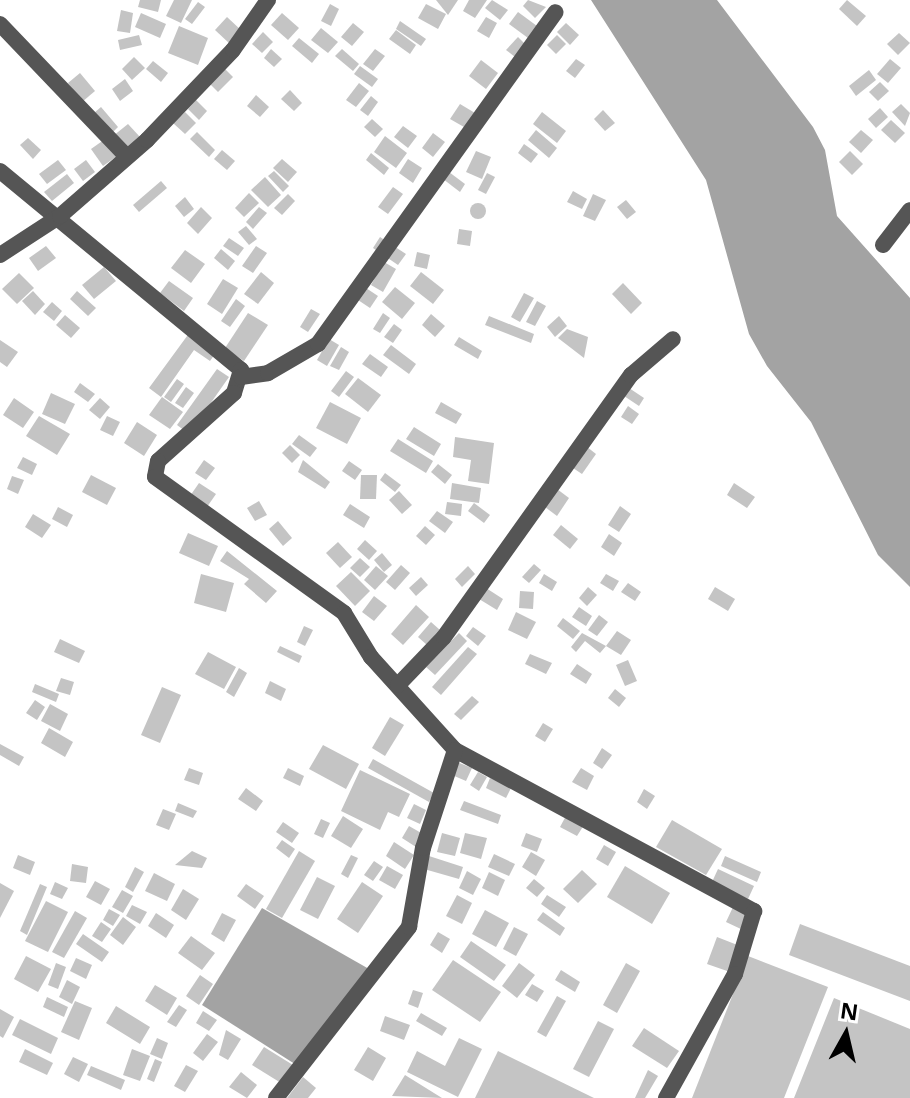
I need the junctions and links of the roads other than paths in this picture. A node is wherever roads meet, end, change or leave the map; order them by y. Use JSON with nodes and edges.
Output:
{"nodes":[{"id":1,"x":268,"y":0,"type":"edge"},
{"id":2,"x":556,"y":12,"type":"dead end"},
{"id":3,"x":0,"y":24,"type":"edge"},
{"id":4,"x":126,"y":156,"type":"junction"},
{"id":5,"x":0,"y":171,"type":"edge"},
{"id":6,"x":910,"y":210,"type":"edge"},
{"id":7,"x":60,"y":216,"type":"junction"},
{"id":8,"x":883,"y":245,"type":"dead end"},
{"id":9,"x":0,"y":255,"type":"edge"},
{"id":10,"x":673,"y":339,"type":"dead end"},
{"id":11,"x":241,"y":377,"type":"junction"},
{"id":12,"x":398,"y":685,"type":"junction"},
{"id":13,"x":455,"y":750,"type":"junction"},
{"id":14,"x":276,"y":1098,"type":"edge"},
{"id":15,"x":666,"y":1098,"type":"edge"}],
"edges":[{"from":1,"to":4,"type":"street"},
{"from":2,"to":11,"type":"street"},
{"from":3,"to":4,"type":"street"},
{"from":4,"to":7,"type":"street"},
{"from":5,"to":7,"type":"street"},
{"from":6,"to":8,"type":"street"},
{"from":7,"to":9,"type":"street"},
{"from":7,"to":11,"type":"street"},
{"from":10,"to":12,"type":"street"},
{"from":11,"to":12,"type":"street"},
{"from":12,"to":13,"type":"street"},
{"from":13,"to":14,"type":"street"},
{"from":13,"to":15,"type":"street"}]}
